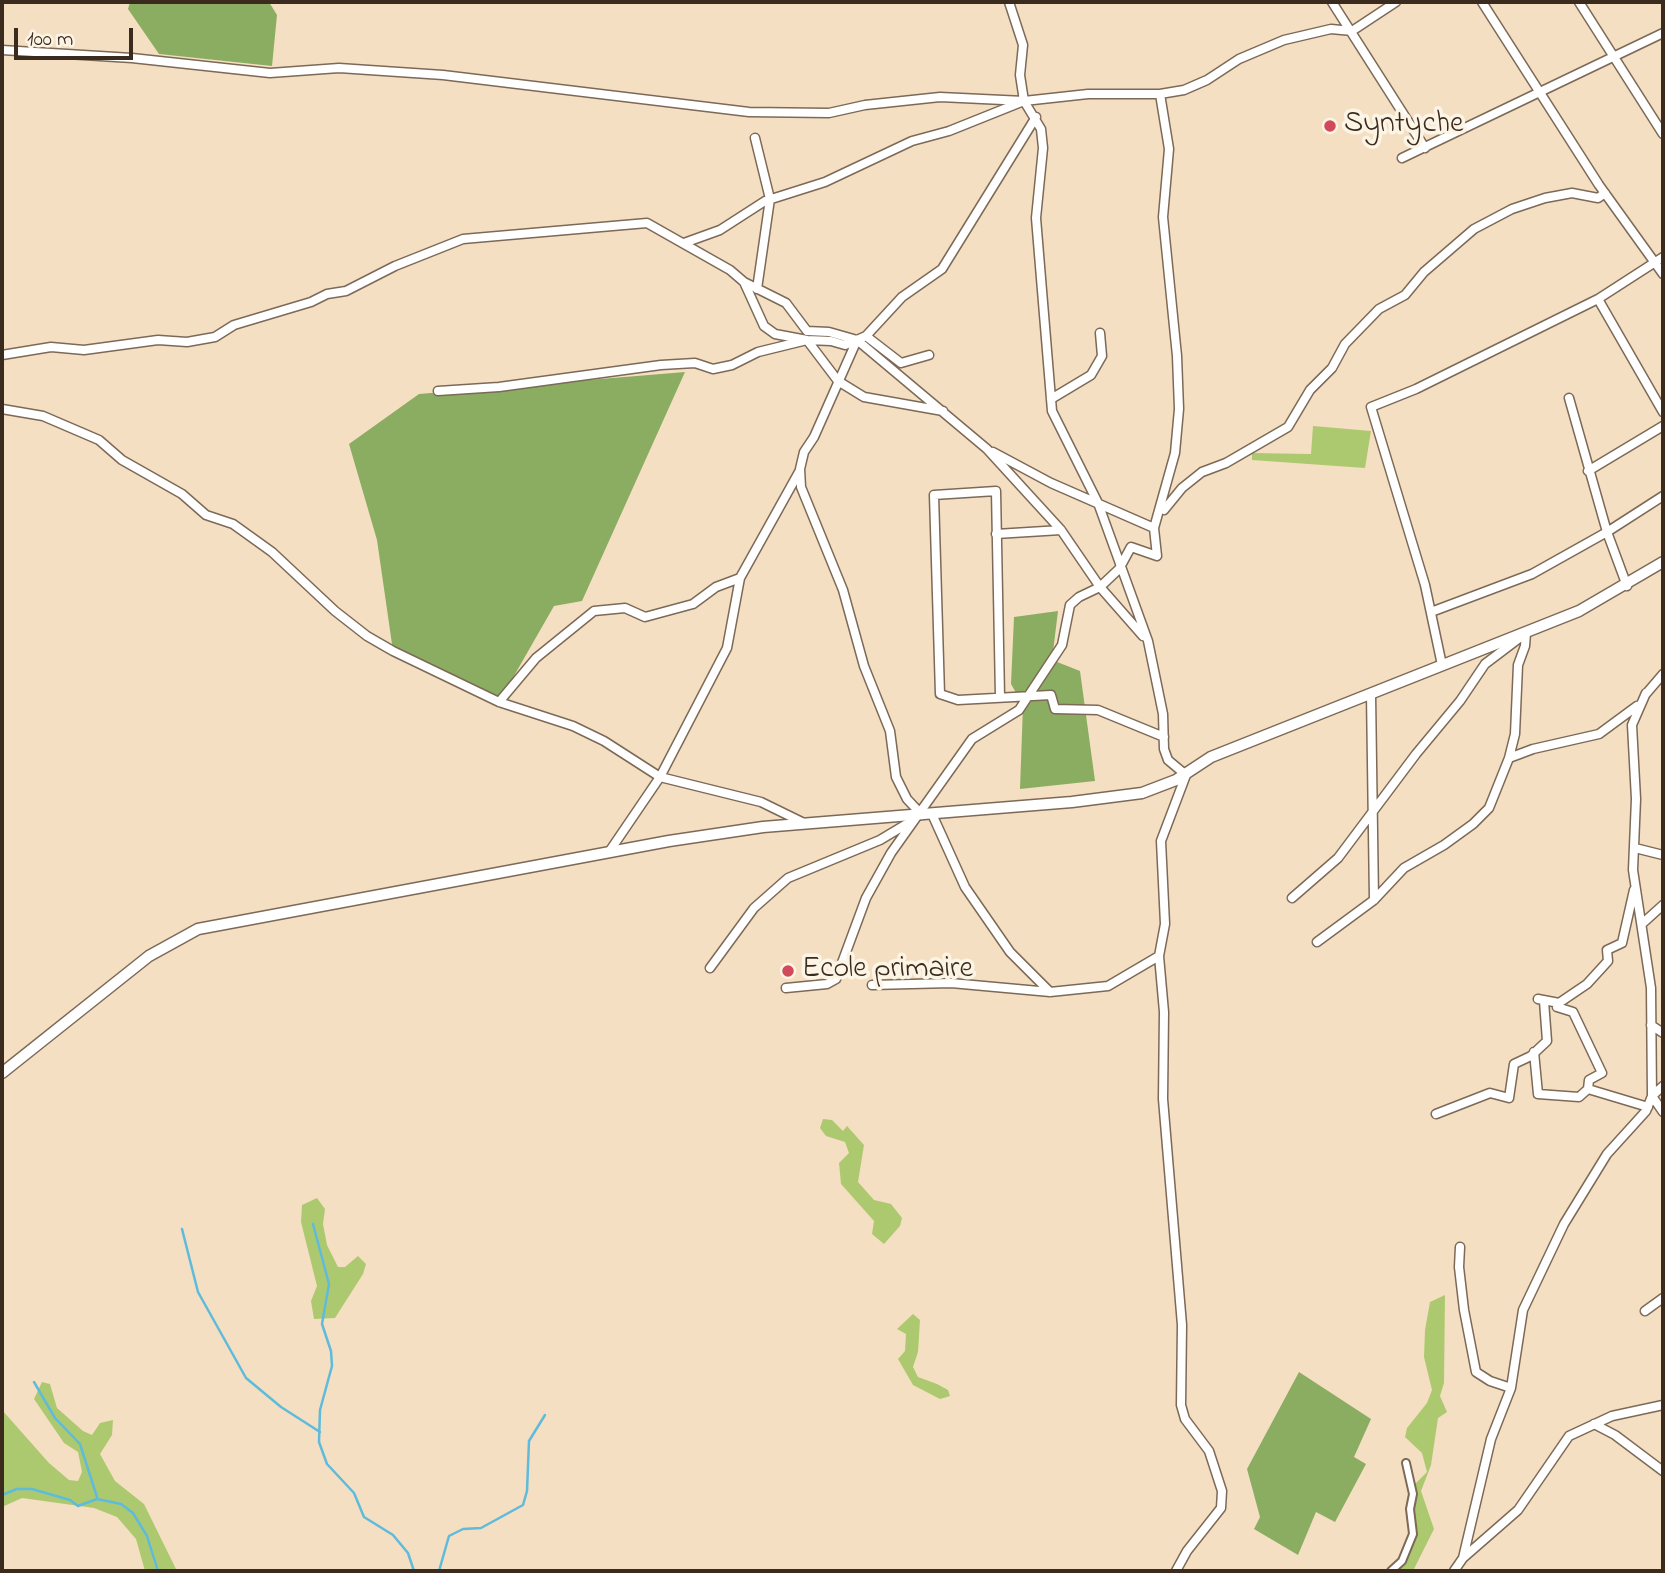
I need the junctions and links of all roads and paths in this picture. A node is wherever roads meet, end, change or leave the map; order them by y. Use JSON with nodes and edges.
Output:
{"nodes":[{"id":1,"x":1009,"y":2,"type":"edge"},
{"id":2,"x":1332,"y":2,"type":"edge"},
{"id":3,"x":1396,"y":2,"type":"edge"},
{"id":4,"x":1482,"y":2,"type":"edge"},
{"id":5,"x":1579,"y":2,"type":"edge"},
{"id":6,"x":1352,"y":31,"type":"junction"},
{"id":7,"x":1663,"y":33,"type":"edge"},
{"id":8,"x":2,"y":50,"type":"edge"},
{"id":9,"x":1615,"y":57,"type":"junction"},
{"id":10,"x":1160,"y":94,"type":"junction"},
{"id":11,"x":1539,"y":94,"type":"junction"},
{"id":12,"x":1024,"y":101,"type":"junction"},
{"id":13,"x":1036,"y":117,"type":"junction"},
{"id":14,"x":1663,"y":134,"type":"edge"},
{"id":15,"x":755,"y":138,"type":"dead end"},
{"id":16,"x":1425,"y":148,"type":"junction"},
{"id":17,"x":1402,"y":158,"type":"dead end"},
{"id":18,"x":1605,"y":193,"type":"junction"},
{"id":19,"x":770,"y":199,"type":"junction"},
{"id":20,"x":684,"y":243,"type":"junction"},
{"id":21,"x":1663,"y":257,"type":"edge"},
{"id":22,"x":1654,"y":262,"type":"junction"},
{"id":23,"x":1663,"y":274,"type":"edge"},
{"id":24,"x":744,"y":282,"type":"junction"},
{"id":25,"x":757,"y":289,"type":"junction"},
{"id":26,"x":1598,"y":299,"type":"junction"},
{"id":27,"x":1100,"y":332,"type":"dead end"},
{"id":28,"x":861,"y":338,"type":"junction"},
{"id":29,"x":807,"y":340,"type":"junction"},
{"id":30,"x":2,"y":355,"type":"edge"},
{"id":31,"x":929,"y":355,"type":"dead end"},
{"id":32,"x":838,"y":381,"type":"junction"},
{"id":33,"x":438,"y":391,"type":"dead end"},
{"id":34,"x":1569,"y":398,"type":"dead end"},
{"id":35,"x":1051,"y":400,"type":"junction"},
{"id":36,"x":2,"y":410,"type":"edge"},
{"id":37,"x":943,"y":411,"type":"junction"},
{"id":38,"x":1663,"y":412,"type":"edge"},
{"id":39,"x":1663,"y":426,"type":"edge"},
{"id":40,"x":987,"y":449,"type":"junction"},
{"id":41,"x":800,"y":469,"type":"junction"},
{"id":42,"x":1588,"y":471,"type":"junction"},
{"id":43,"x":1663,"y":496,"type":"edge"},
{"id":44,"x":1098,"y":503,"type":"junction"},
{"id":45,"x":1161,"y":513,"type":"junction"},
{"id":46,"x":1154,"y":528,"type":"junction"},
{"id":47,"x":1061,"y":530,"type":"junction"},
{"id":48,"x":1607,"y":532,"type":"junction"},
{"id":49,"x":996,"y":534,"type":"junction"},
{"id":50,"x":1663,"y":562,"type":"edge"},
{"id":51,"x":1119,"y":569,"type":"junction"},
{"id":52,"x":740,"y":578,"type":"junction"},
{"id":53,"x":1626,"y":586,"type":"junction"},
{"id":54,"x":1100,"y":587,"type":"junction"},
{"id":55,"x":1431,"y":612,"type":"junction"},
{"id":56,"x":1525,"y":633,"type":"junction"},
{"id":57,"x":1148,"y":641,"type":"junction"},
{"id":58,"x":1442,"y":665,"type":"junction"},
{"id":59,"x":1663,"y":674,"type":"edge"},
{"id":60,"x":1646,"y":693,"type":"junction"},
{"id":61,"x":1371,"y":694,"type":"junction"},
{"id":62,"x":1000,"y":697,"type":"junction"},
{"id":63,"x":1027,"y":698,"type":"junction"},
{"id":64,"x":499,"y":702,"type":"junction"},
{"id":65,"x":1164,"y":737,"type":"junction"},
{"id":66,"x":1509,"y":758,"type":"junction"},
{"id":67,"x":1186,"y":775,"type":"junction"},
{"id":68,"x":660,"y":777,"type":"junction"},
{"id":69,"x":927,"y":814,"type":"junction"},
{"id":70,"x":1370,"y":816,"type":"junction"},
{"id":71,"x":804,"y":823,"type":"junction"},
{"id":72,"x":1635,"y":848,"type":"junction"},
{"id":73,"x":609,"y":852,"type":"junction"},
{"id":74,"x":1663,"y":855,"type":"edge"},
{"id":75,"x":1634,"y":887,"type":"junction"},
{"id":76,"x":1292,"y":898,"type":"dead end"},
{"id":77,"x":1374,"y":900,"type":"junction"},
{"id":78,"x":1663,"y":905,"type":"edge"},
{"id":79,"x":1643,"y":923,"type":"junction"},
{"id":80,"x":1317,"y":942,"type":"dead end"},
{"id":81,"x":1159,"y":956,"type":"junction"},
{"id":82,"x":710,"y":968,"type":"dead end"},
{"id":83,"x":872,"y":985,"type":"dead end"},
{"id":84,"x":786,"y":988,"type":"dead end"},
{"id":85,"x":1049,"y":992,"type":"junction"},
{"id":86,"x":1558,"y":1005,"type":"junction"},
{"id":87,"x":1651,"y":1025,"type":"junction"},
{"id":88,"x":1546,"y":1030,"type":"junction"},
{"id":89,"x":1663,"y":1033,"type":"edge"},
{"id":90,"x":1534,"y":1052,"type":"junction"},
{"id":91,"x":2,"y":1073,"type":"edge"},
{"id":92,"x":1663,"y":1086,"type":"edge"},
{"id":93,"x":1588,"y":1089,"type":"junction"},
{"id":94,"x":1652,"y":1096,"type":"junction"},
{"id":95,"x":1648,"y":1107,"type":"junction"},
{"id":96,"x":1663,"y":1112,"type":"edge"},
{"id":97,"x":1436,"y":1114,"type":"dead end"},
{"id":98,"x":1461,"y":1247,"type":"dead end"},
{"id":99,"x":1663,"y":1298,"type":"edge"},
{"id":100,"x":1645,"y":1311,"type":"dead end"},
{"id":101,"x":1511,"y":1388,"type":"junction"},
{"id":102,"x":1663,"y":1405,"type":"edge"},
{"id":103,"x":1594,"y":1424,"type":"junction"},
{"id":104,"x":1406,"y":1463,"type":"dead end"},
{"id":105,"x":1413,"y":1471,"type":"dead end"},
{"id":106,"x":1663,"y":1471,"type":"edge"},
{"id":107,"x":1406,"y":1473,"type":"junction"},
{"id":108,"x":1463,"y":1558,"type":"junction"},
{"id":109,"x":1176,"y":1571,"type":"edge"},
{"id":110,"x":1391,"y":1571,"type":"edge"},
{"id":111,"x":1454,"y":1571,"type":"edge"}],
"edges":[{"from":1,"to":12,"type":"street"},
{"from":2,"to":6,"type":"street"},
{"from":3,"to":6,"type":"street"},
{"from":4,"to":11,"type":"street"},
{"from":5,"to":9,"type":"street"},
{"from":6,"to":10,"type":"street"},
{"from":6,"to":16,"type":"street"},
{"from":7,"to":9,"type":"street"},
{"from":8,"to":12,"type":"street"},
{"from":9,"to":11,"type":"street"},
{"from":9,"to":14,"type":"street"},
{"from":10,"to":12,"type":"street"},
{"from":10,"to":45,"type":"street"},
{"from":11,"to":16,"type":"street"},
{"from":11,"to":18,"type":"street"},
{"from":12,"to":13,"type":"street"},
{"from":12,"to":19,"type":"street"},
{"from":13,"to":28,"type":"street"},
{"from":13,"to":35,"type":"street"},
{"from":15,"to":19,"type":"street"},
{"from":16,"to":17,"type":"street"},
{"from":18,"to":22,"type":"street"},
{"from":18,"to":45,"type":"street"},
{"from":19,"to":20,"type":"street"},
{"from":19,"to":25,"type":"street"},
{"from":20,"to":24,"type":"street"},
{"from":20,"to":30,"type":"street"},
{"from":21,"to":22,"type":"street"},
{"from":22,"to":23,"type":"street"},
{"from":22,"to":26,"type":"street"},
{"from":24,"to":25,"type":"street"},
{"from":24,"to":29,"type":"street"},
{"from":25,"to":28,"type":"street"},
{"from":26,"to":38,"type":"street"},
{"from":26,"to":55,"type":"street"},
{"from":27,"to":35,"type":"street"},
{"from":28,"to":29,"type":"street"},
{"from":28,"to":31,"type":"street"},
{"from":28,"to":32,"type":"street"},
{"from":28,"to":37,"type":"street"},
{"from":29,"to":32,"type":"street"},
{"from":29,"to":33,"type":"street"},
{"from":32,"to":37,"type":"street"},
{"from":32,"to":41,"type":"street"},
{"from":34,"to":42,"type":"street"},
{"from":35,"to":44,"type":"street"},
{"from":36,"to":64,"type":"street"},
{"from":37,"to":40,"type":"street"},
{"from":39,"to":42,"type":"street"},
{"from":40,"to":44,"type":"street"},
{"from":40,"to":47,"type":"street"},
{"from":41,"to":52,"type":"street"},
{"from":41,"to":69,"type":"street"},
{"from":42,"to":48,"type":"street"},
{"from":43,"to":48,"type":"street"},
{"from":44,"to":46,"type":"street"},
{"from":44,"to":51,"type":"street"},
{"from":45,"to":46,"type":"street"},
{"from":46,"to":51,"type":"street"},
{"from":47,"to":49,"type":"street"},
{"from":47,"to":54,"type":"street"},
{"from":48,"to":53,"type":"street"},
{"from":48,"to":55,"type":"street"},
{"from":49,"to":62,"type":"street"},
{"from":49,"to":62,"type":"street"},
{"from":50,"to":53,"type":"street"},
{"from":51,"to":54,"type":"street"},
{"from":51,"to":57,"type":"street"},
{"from":52,"to":64,"type":"street"},
{"from":52,"to":68,"type":"street"},
{"from":53,"to":56,"type":"street"},
{"from":54,"to":57,"type":"street"},
{"from":54,"to":63,"type":"street"},
{"from":55,"to":58,"type":"street"},
{"from":56,"to":58,"type":"street"},
{"from":56,"to":66,"type":"street"},
{"from":56,"to":70,"type":"street"},
{"from":57,"to":65,"type":"street"},
{"from":58,"to":61,"type":"street"},
{"from":59,"to":60,"type":"street"},
{"from":60,"to":66,"type":"street"},
{"from":60,"to":72,"type":"street"},
{"from":61,"to":67,"type":"street"},
{"from":61,"to":70,"type":"street"},
{"from":62,"to":63,"type":"street"},
{"from":63,"to":65,"type":"street"},
{"from":63,"to":69,"type":"street"},
{"from":64,"to":68,"type":"street"},
{"from":65,"to":67,"type":"street"},
{"from":66,"to":77,"type":"street"},
{"from":67,"to":69,"type":"street"},
{"from":67,"to":81,"type":"street"},
{"from":68,"to":71,"type":"street"},
{"from":68,"to":73,"type":"street"},
{"from":69,"to":71,"type":"street"},
{"from":69,"to":82,"type":"street"},
{"from":69,"to":84,"type":"street"},
{"from":69,"to":85,"type":"street"},
{"from":70,"to":76,"type":"street"},
{"from":70,"to":77,"type":"street"},
{"from":71,"to":73,"type":"street"},
{"from":72,"to":74,"type":"street"},
{"from":72,"to":75,"type":"street"},
{"from":73,"to":91,"type":"street"},
{"from":75,"to":79,"type":"street"},
{"from":75,"to":86,"type":"street"},
{"from":77,"to":80,"type":"street"},
{"from":78,"to":79,"type":"street"},
{"from":79,"to":87,"type":"street"},
{"from":81,"to":85,"type":"street"},
{"from":81,"to":109,"type":"street"},
{"from":83,"to":85,"type":"street"},
{"from":86,"to":88,"type":"street"},
{"from":86,"to":88,"type":"street"},
{"from":86,"to":93,"type":"street"},
{"from":87,"to":89,"type":"street"},
{"from":87,"to":94,"type":"street"},
{"from":88,"to":90,"type":"street"},
{"from":90,"to":93,"type":"street"},
{"from":90,"to":97,"type":"street"},
{"from":92,"to":94,"type":"street"},
{"from":93,"to":95,"type":"street"},
{"from":94,"to":95,"type":"street"},
{"from":94,"to":96,"type":"street"},
{"from":95,"to":101,"type":"street"},
{"from":98,"to":101,"type":"street"},
{"from":99,"to":100,"type":"street"},
{"from":101,"to":108,"type":"street"},
{"from":102,"to":103,"type":"street"},
{"from":103,"to":106,"type":"street"},
{"from":103,"to":108,"type":"street"},
{"from":104,"to":107,"type":"street"},
{"from":105,"to":107,"type":"street"},
{"from":107,"to":110,"type":"street"},
{"from":108,"to":111,"type":"street"}]}
